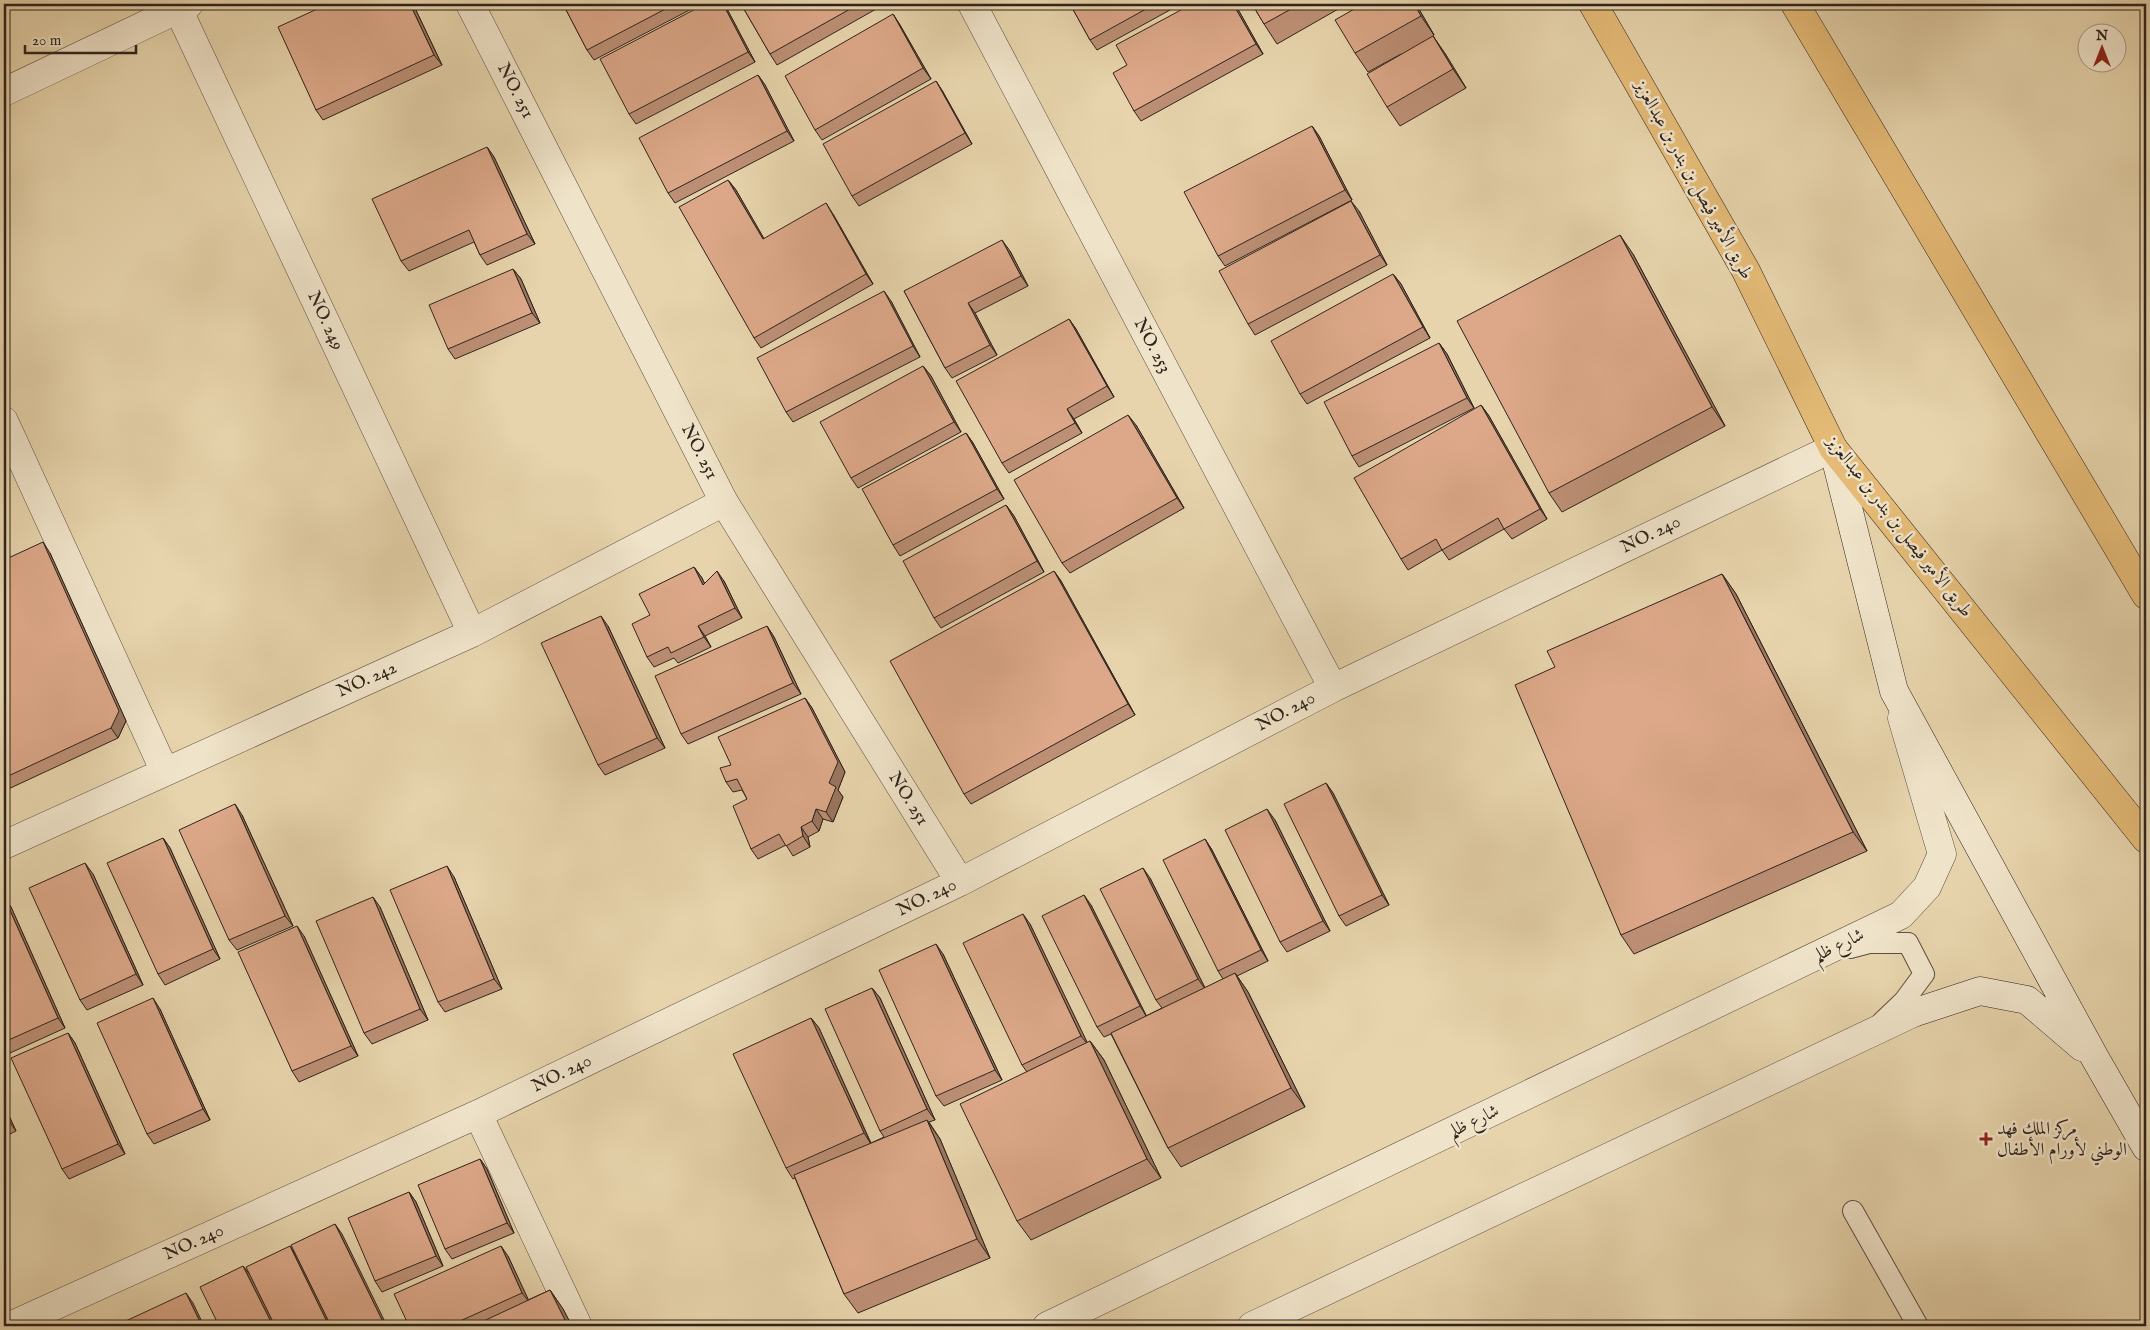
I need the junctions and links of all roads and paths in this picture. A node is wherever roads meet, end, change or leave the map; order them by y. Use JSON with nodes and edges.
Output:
{"nodes":[{"id":1,"x":470,"y":4,"type":"edge"},
{"id":2,"x":972,"y":4,"type":"edge"},
{"id":3,"x":1593,"y":4,"type":"edge"},
{"id":4,"x":1795,"y":4,"type":"edge"},
{"id":5,"x":183,"y":6,"type":"edge"},
{"id":6,"x":4,"y":92,"type":"edge"},
{"id":7,"x":4,"y":421,"type":"edge"},
{"id":8,"x":1833,"y":448,"type":"junction"},
{"id":9,"x":724,"y":502,"type":"junction"},
{"id":10,"x":2146,"y":595,"type":"edge"},
{"id":11,"x":472,"y":633,"type":"junction"},
{"id":12,"x":1333,"y":688,"type":"junction"},
{"id":13,"x":1894,"y":691,"type":"junction"},
{"id":14,"x":165,"y":772,"type":"junction"},
{"id":15,"x":2146,"y":839,"type":"edge"},
{"id":16,"x":4,"y":845,"type":"edge"},
{"id":17,"x":960,"y":882,"type":"junction"},
{"id":18,"x":1816,"y":958,"type":"junction"},
{"id":19,"x":1870,"y":1034,"type":"junction"},
{"id":20,"x":2095,"y":1058,"type":"junction"},
{"id":21,"x":478,"y":1114,"type":"junction"},
{"id":22,"x":2146,"y":1147,"type":"edge"},
{"id":23,"x":1853,"y":1211,"type":"dead end"},
{"id":24,"x":10,"y":1326,"type":"edge"},
{"id":25,"x":578,"y":1326,"type":"edge"},
{"id":26,"x":1047,"y":1326,"type":"edge"},
{"id":27,"x":1252,"y":1326,"type":"edge"},
{"id":28,"x":1918,"y":1326,"type":"edge"}],
"edges":[{"from":1,"to":9,"type":"street","name":"NO. 251"},
{"from":2,"to":12,"type":"street","name":"NO. 253"},
{"from":3,"to":8,"type":"main road","name":"طريق الأمير فيصل بن بندر بن عبدالعزيز"},
{"from":4,"to":10,"type":"main road"},
{"from":5,"to":6,"type":"street"},
{"from":5,"to":11,"type":"street","name":"NO. 249"},
{"from":7,"to":14,"type":"street"},
{"from":8,"to":12,"type":"street","name":"NO. 240"},
{"from":8,"to":13,"type":"street"},
{"from":8,"to":15,"type":"main road","name":"طريق الأمير فيصل بن بندر بن عبدالعزيز"},
{"from":9,"to":11,"type":"street","name":"NO. 242"},
{"from":9,"to":17,"type":"street","name":"NO. 251"},
{"from":11,"to":14,"type":"street","name":"NO. 242"},
{"from":12,"to":17,"type":"street","name":"NO. 240"},
{"from":13,"to":18,"type":"street","name":"شارع ظلم"},
{"from":13,"to":20,"type":"street"},
{"from":14,"to":16,"type":"street","name":"NO. 242"},
{"from":17,"to":21,"type":"street","name":"NO. 240"},
{"from":18,"to":19,"type":"lane"},
{"from":18,"to":26,"type":"street","name":"شارع ظلم"},
{"from":19,"to":20,"type":"street"},
{"from":19,"to":27,"type":"street"},
{"from":20,"to":22,"type":"street"},
{"from":21,"to":24,"type":"street","name":"NO. 240"},
{"from":21,"to":25,"type":"street"},
{"from":23,"to":28,"type":"lane"}]}
